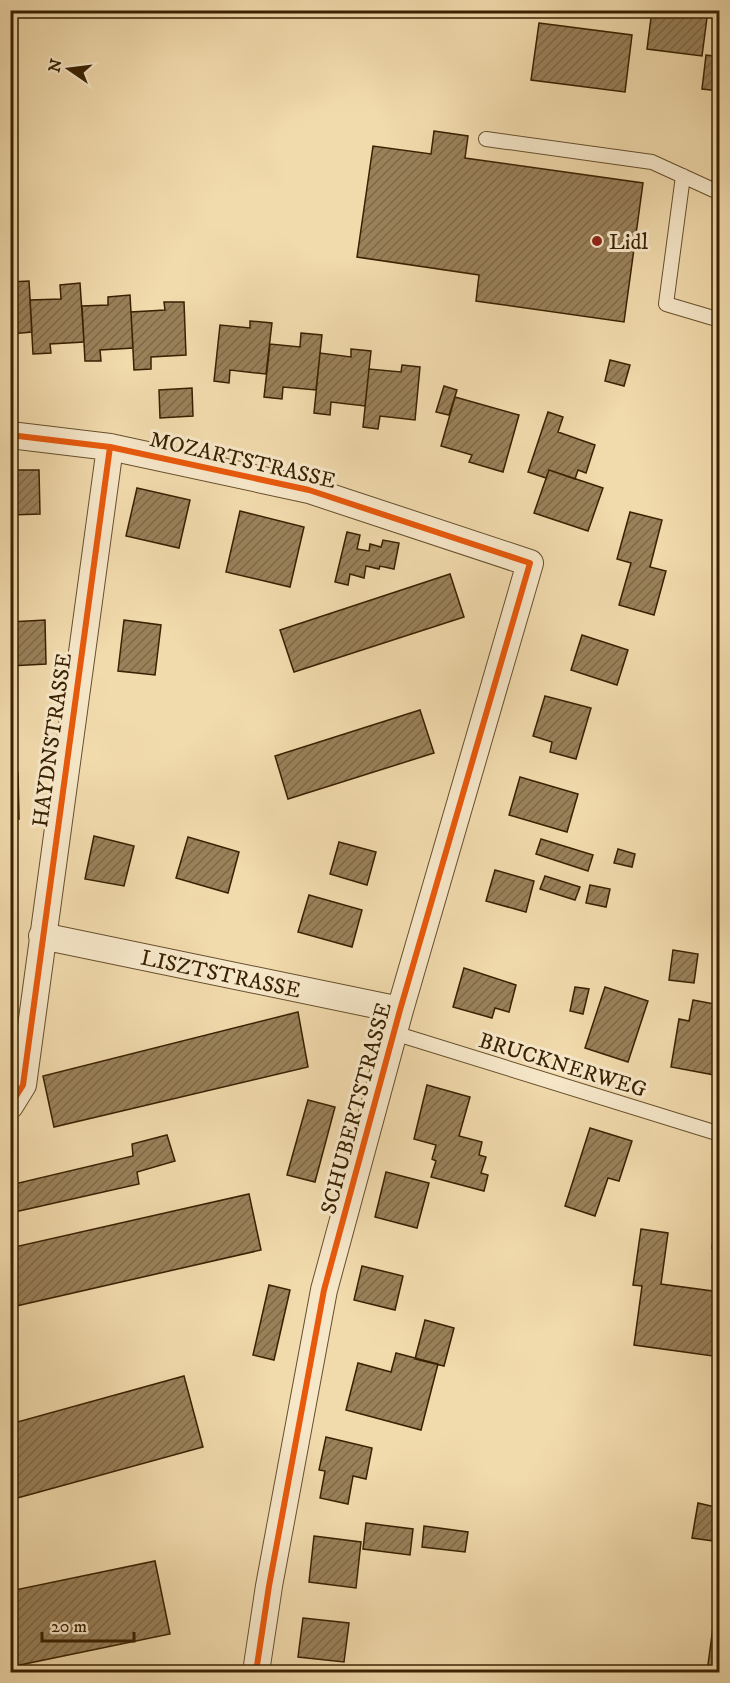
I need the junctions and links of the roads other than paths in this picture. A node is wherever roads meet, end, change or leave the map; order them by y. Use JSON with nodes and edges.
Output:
{"nodes":[{"id":1,"x":486,"y":139,"type":"dead end"},
{"id":2,"x":683,"y":176,"type":"junction"},
{"id":3,"x":720,"y":193,"type":"edge"},
{"id":4,"x":720,"y":320,"type":"edge"},
{"id":5,"x":10,"y":435,"type":"edge"},
{"id":6,"x":110,"y":447,"type":"junction"},
{"id":7,"x":530,"y":562,"type":"joint"},
{"id":8,"x":42,"y":936,"type":"junction"},
{"id":9,"x":397,"y":1022,"type":"junction"},
{"id":10,"x":10,"y":1106,"type":"edge"},
{"id":11,"x":720,"y":1134,"type":"edge"},
{"id":12,"x":256,"y":1672,"type":"edge"}],
"edges":[{"from":1,"to":2,"type":"lane"},
{"from":2,"to":3,"type":"lane"},
{"from":2,"to":4,"type":"lane"},
{"from":5,"to":6,"type":"street","name":"MOZARTSTRASSE"},
{"from":6,"to":7,"type":"street","name":"MOZARTSTRASSE"},
{"from":6,"to":8,"type":"street","name":"HAYDNSTRASSE"},
{"from":7,"to":9,"type":"street","name":"SCHUBERTSTRASSE"},
{"from":8,"to":9,"type":"street","name":"LISZTSTRASSE"},
{"from":8,"to":10,"type":"street","name":"HAYDNSTRASSE"},
{"from":9,"to":11,"type":"lane","name":"BRUCKNERWEG"},
{"from":9,"to":12,"type":"street","name":"SCHUBERTSTRASSE"}]}
